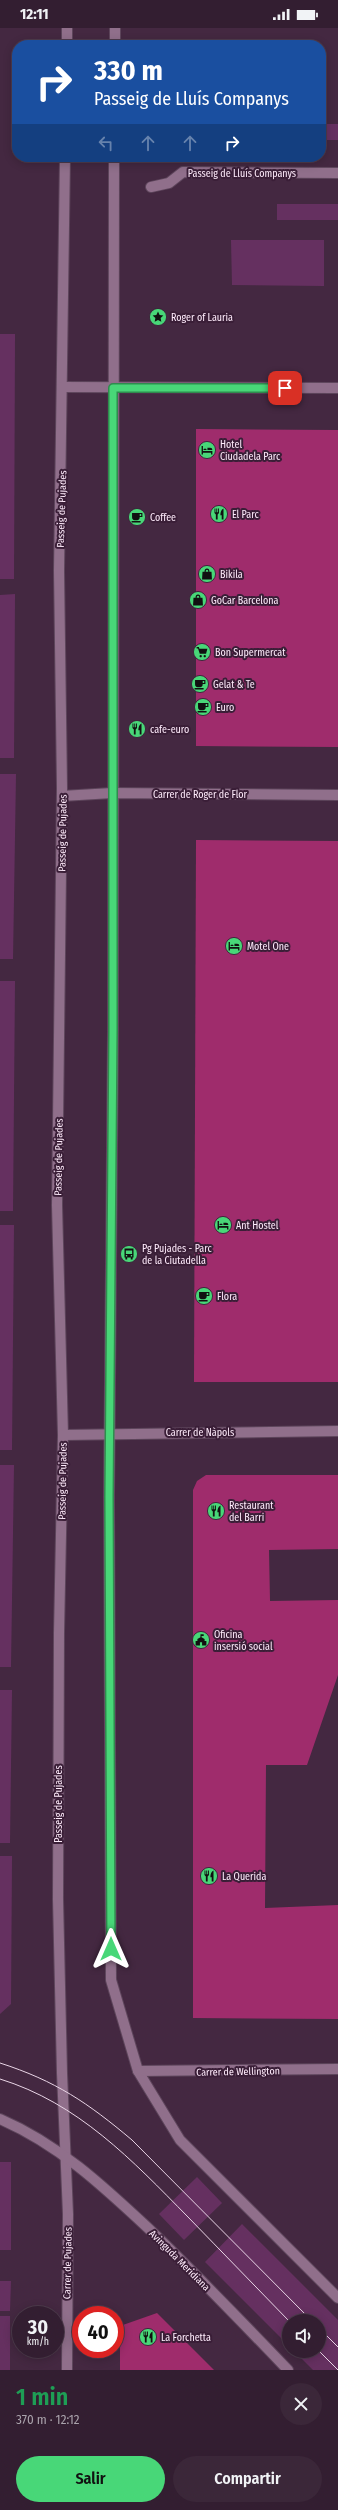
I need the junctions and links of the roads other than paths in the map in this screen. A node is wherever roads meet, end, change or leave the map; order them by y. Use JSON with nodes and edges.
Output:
{"nodes":[{"id":1,"x":67,"y":28,"type":"edge"},
{"id":2,"x":115,"y":28,"type":"edge"},
{"id":3,"x":67,"y":40,"type":"edge"},
{"id":4,"x":115,"y":40,"type":"edge"},
{"id":5,"x":65,"y":162,"type":"edge"},
{"id":6,"x":114,"y":162,"type":"edge"},
{"id":7,"x":338,"y":173,"type":"edge"},
{"id":8,"x":151,"y":187,"type":"dead end"},
{"id":9,"x":62,"y":387,"type":"junction"},
{"id":10,"x":113,"y":388,"type":"junction"},
{"id":11,"x":338,"y":388,"type":"edge"},
{"id":12,"x":112,"y":793,"type":"junction"},
{"id":13,"x":338,"y":795,"type":"edge"},
{"id":14,"x":62,"y":796,"type":"junction"},
{"id":15,"x":338,"y":1431,"type":"edge"},
{"id":16,"x":110,"y":1434,"type":"junction"},
{"id":17,"x":63,"y":1435,"type":"junction"},
{"id":18,"x":338,"y":2069,"type":"edge"},
{"id":19,"x":138,"y":2071,"type":"junction"},
{"id":20,"x":0,"y":2119,"type":"edge"},
{"id":21,"x":66,"y":2156,"type":"junction"},
{"id":22,"x":338,"y":2298,"type":"edge"},
{"id":23,"x":67,"y":2370,"type":"edge"},
{"id":24,"x":288,"y":2370,"type":"edge"}],
"edges":[{"from":1,"to":3,"type":"street"},
{"from":2,"to":4,"type":"street"},
{"from":5,"to":9,"type":"street","name":"Passeig de Pujades"},
{"from":6,"to":10,"type":"street"},
{"from":7,"to":8,"type":"street","name":"Passeig de Lluís Companys"},
{"from":9,"to":10,"type":"street"},
{"from":9,"to":14,"type":"street","name":"Passeig de Pujades"},
{"from":10,"to":11,"type":"street"},
{"from":10,"to":12,"type":"street"},
{"from":12,"to":13,"type":"street","name":"Carrer de Roger de Flor"},
{"from":12,"to":14,"type":"street","name":"Carrer de Roger de Flor"},
{"from":12,"to":16,"type":"street"},
{"from":14,"to":17,"type":"street","name":"Passeig de Pujades"},
{"from":15,"to":16,"type":"street","name":"Carrer de Nàpols"},
{"from":16,"to":17,"type":"street","name":"Carrer de Nàpols"},
{"from":16,"to":19,"type":"street"},
{"from":17,"to":21,"type":"street","name":"Passeig de Pujades"},
{"from":18,"to":19,"type":"street","name":"Carrer de Wellington"},
{"from":19,"to":22,"type":"street"},
{"from":20,"to":21,"type":"street"},
{"from":21,"to":23,"type":"street","name":"Carrer de Pujades"},
{"from":21,"to":24,"type":"street","name":"Avinguda Meridiana"}]}
